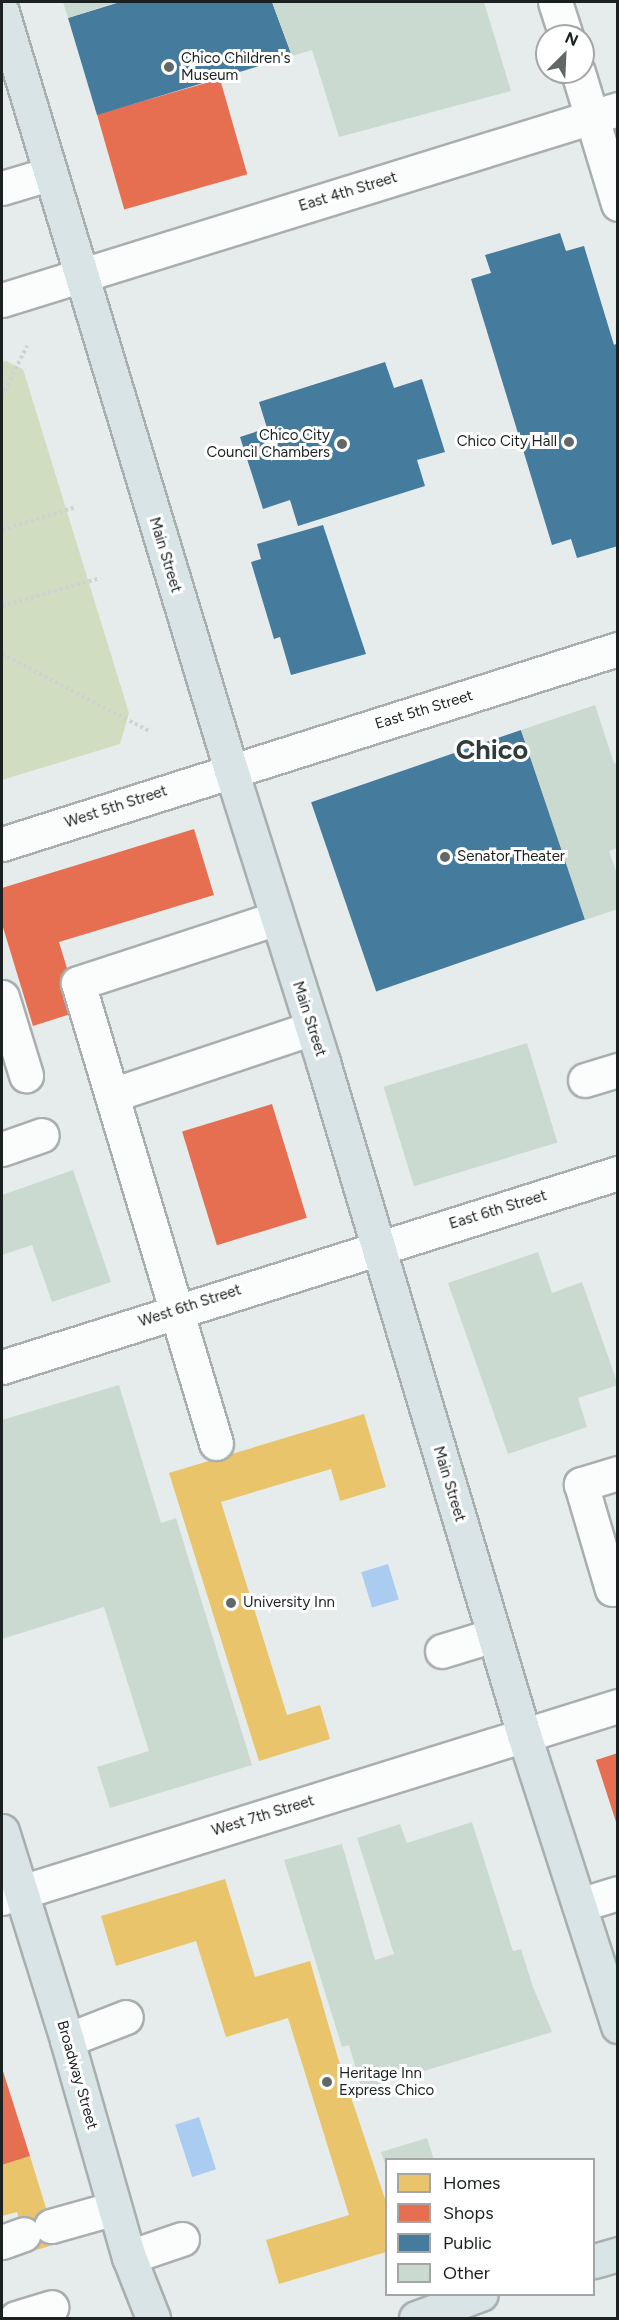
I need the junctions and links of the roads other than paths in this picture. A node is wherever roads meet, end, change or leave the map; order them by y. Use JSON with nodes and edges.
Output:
{"nodes":[{"id":1,"x":555,"y":2,"type":"edge"},
{"id":2,"x":2,"y":12,"type":"edge"},
{"id":3,"x":562,"y":24,"type":"edge"},
{"id":4,"x":586,"y":84,"type":"edge"},
{"id":5,"x":605,"y":113,"type":"edge"},
{"id":6,"x":49,"y":174,"type":"junction"},
{"id":7,"x":2,"y":188,"type":"edge"},
{"id":8,"x":618,"y":204,"type":"edge"},
{"id":9,"x":79,"y":276,"type":"junction"},
{"id":10,"x":2,"y":300,"type":"edge"},
{"id":11,"x":618,"y":649,"type":"edge"},
{"id":12,"x":231,"y":770,"type":"junction"},
{"id":13,"x":2,"y":844,"type":"edge"},
{"id":14,"x":278,"y":918,"type":"junction"},
{"id":15,"x":2,"y":997,"type":"edge"},
{"id":16,"x":312,"y":1028,"type":"junction"},
{"id":17,"x":618,"y":1070,"type":"edge"},
{"id":18,"x":26,"y":1075,"type":"dead end"},
{"id":19,"x":585,"y":1080,"type":"dead end"},
{"id":20,"x":112,"y":1095,"type":"junction"},
{"id":21,"x":42,"y":1135,"type":"dead end"},
{"id":22,"x":2,"y":1149,"type":"edge"},
{"id":23,"x":617,"y":1176,"type":"edge"},
{"id":24,"x":379,"y":1246,"type":"junction"},
{"id":25,"x":176,"y":1311,"type":"junction"},
{"id":26,"x":2,"y":1367,"type":"edge"},
{"id":27,"x":216,"y":1443,"type":"dead end"},
{"id":28,"x":618,"y":1473,"type":"edge"},
{"id":29,"x":618,"y":1588,"type":"edge"},
{"id":30,"x":494,"y":1635,"type":"junction"},
{"id":31,"x":442,"y":1651,"type":"dead end"},
{"id":32,"x":618,"y":1706,"type":"edge"},
{"id":33,"x":524,"y":1735,"type":"junction"},
{"id":34,"x":2,"y":1831,"type":"edge"},
{"id":35,"x":618,"y":1893,"type":"edge"},
{"id":36,"x":11,"y":1895,"type":"edge"},
{"id":37,"x":579,"y":1905,"type":"junction"},
{"id":38,"x":126,"y":2017,"type":"dead end"},
{"id":39,"x":618,"y":2025,"type":"edge"},
{"id":40,"x":67,"y":2040,"type":"junction"},
{"id":41,"x":115,"y":2208,"type":"junction"},
{"id":42,"x":26,"y":2234,"type":"edge"},
{"id":43,"x":182,"y":2239,"type":"dead end"},
{"id":44,"x":618,"y":2254,"type":"edge"},
{"id":45,"x":129,"y":2257,"type":"junction"},
{"id":46,"x":595,"y":2261,"type":"edge"},
{"id":47,"x":475,"y":2304,"type":"edge"},
{"id":48,"x":51,"y":2307,"type":"dead end"},
{"id":49,"x":15,"y":2319,"type":"edge"},
{"id":50,"x":153,"y":2319,"type":"edge"},
{"id":51,"x":416,"y":2319,"type":"edge"}],
"edges":[{"from":1,"to":3,"type":"street"},
{"from":2,"to":6,"type":"main road","name":"Main Street"},
{"from":4,"to":5,"type":"street"},
{"from":5,"to":8,"type":"street"},
{"from":5,"to":9,"type":"street","name":"East 4th Street"},
{"from":6,"to":7,"type":"street"},
{"from":6,"to":9,"type":"main road","name":"Main Street"},
{"from":9,"to":10,"type":"street","name":"East 4th Street"},
{"from":9,"to":12,"type":"main road","name":"Main Street"},
{"from":11,"to":12,"type":"street","name":"East 5th Street"},
{"from":12,"to":13,"type":"street","name":"West 5th Street"},
{"from":12,"to":14,"type":"main road","name":"Main Street"},
{"from":14,"to":16,"type":"main road","name":"Main Street"},
{"from":14,"to":20,"type":"street"},
{"from":15,"to":18,"type":"street"},
{"from":16,"to":20,"type":"street"},
{"from":16,"to":24,"type":"main road","name":"Main Street"},
{"from":17,"to":19,"type":"street"},
{"from":20,"to":25,"type":"street"},
{"from":21,"to":22,"type":"street"},
{"from":23,"to":24,"type":"street","name":"East 6th Street"},
{"from":24,"to":25,"type":"street","name":"West 6th Street"},
{"from":24,"to":30,"type":"main road","name":"Main Street"},
{"from":25,"to":26,"type":"street","name":"West 6th Street"},
{"from":25,"to":27,"type":"street"},
{"from":28,"to":29,"type":"street"},
{"from":30,"to":31,"type":"street"},
{"from":30,"to":33,"type":"main road","name":"Main Street"},
{"from":32,"to":33,"type":"street","name":"West 7th Street"},
{"from":33,"to":36,"type":"street","name":"West 7th Street"},
{"from":33,"to":37,"type":"main road","name":"Main Street"},
{"from":34,"to":36,"type":"main road","name":"Broadway Street"},
{"from":35,"to":37,"type":"street"},
{"from":36,"to":40,"type":"main road","name":"Broadway Street"},
{"from":37,"to":39,"type":"main road","name":"Main Street"},
{"from":38,"to":40,"type":"street"},
{"from":40,"to":41,"type":"main road","name":"Broadway Street"},
{"from":41,"to":42,"type":"street"},
{"from":41,"to":45,"type":"main road","name":"Broadway Street"},
{"from":43,"to":45,"type":"street"},
{"from":44,"to":46,"type":"main road"},
{"from":45,"to":50,"type":"main road","name":"Broadway Street"},
{"from":47,"to":51,"type":"main road"},
{"from":48,"to":49,"type":"street"}]}
